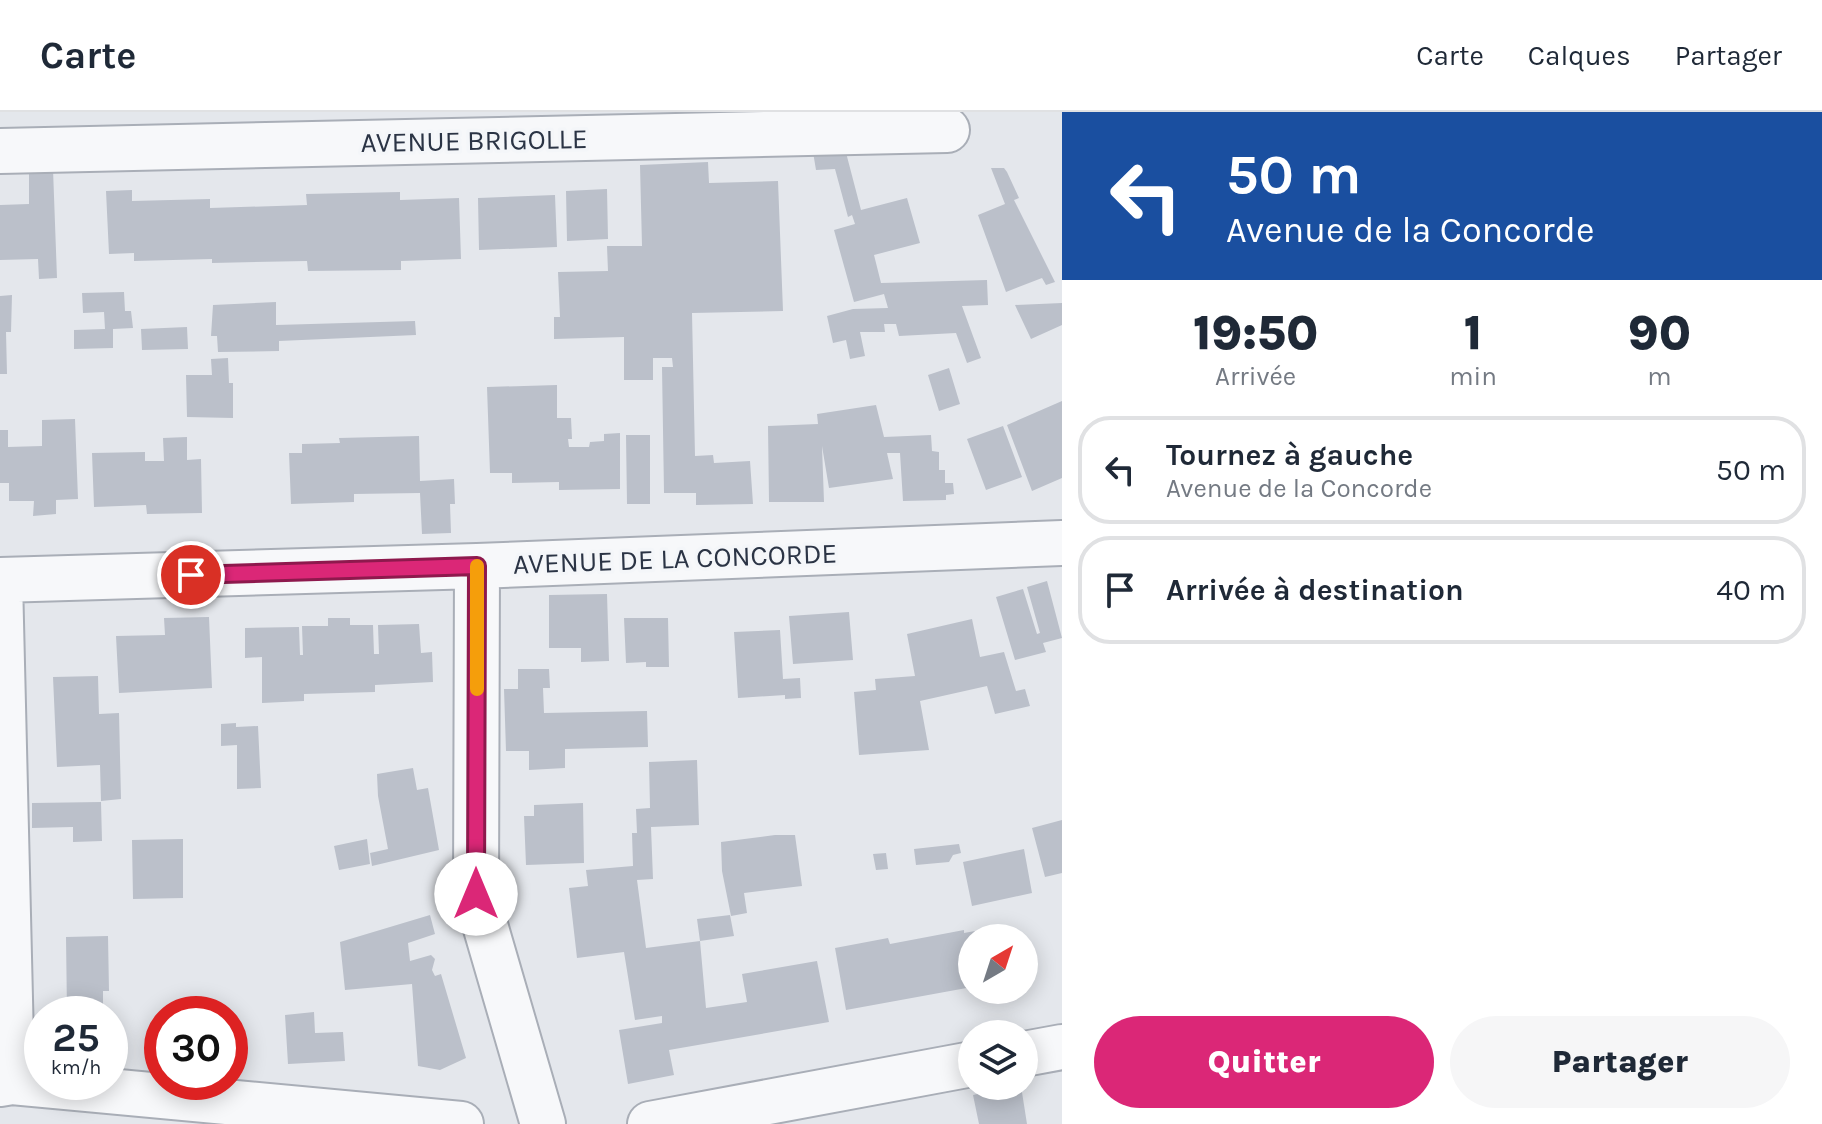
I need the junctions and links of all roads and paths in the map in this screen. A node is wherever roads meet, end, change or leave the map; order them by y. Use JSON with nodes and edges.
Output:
{"nodes":[{"id":1,"x":947,"y":130,"type":"dead end"},
{"id":2,"x":0,"y":151,"type":"edge"},
{"id":3,"x":1062,"y":543,"type":"edge"},
{"id":4,"x":477,"y":566,"type":"junction"},
{"id":5,"x":0,"y":580,"type":"edge"},
{"id":6,"x":1062,"y":1047,"type":"edge"},
{"id":7,"x":1038,"y":1051,"type":"edge"},
{"id":8,"x":958,"y":1067,"type":"edge"},
{"id":9,"x":6,"y":1083,"type":"edge"},
{"id":10,"x":250,"y":1115,"type":"edge"},
{"id":11,"x":461,"y":1124,"type":"edge"},
{"id":12,"x":543,"y":1124,"type":"edge"},
{"id":13,"x":650,"y":1124,"type":"edge"}],
"edges":[{"from":1,"to":2,"type":"street","name":"AVENUE BRIGOLLE"},
{"from":3,"to":4,"type":"street","name":"AVENUE DE LA CONCORDE"},
{"from":4,"to":5,"type":"street","name":"AVENUE DE LA CONCORDE"},
{"from":4,"to":12,"type":"street"},
{"from":5,"to":9,"type":"street"},
{"from":6,"to":7,"type":"street"},
{"from":8,"to":13,"type":"street"},
{"from":9,"to":10,"type":"street"},
{"from":10,"to":11,"type":"street"}]}
